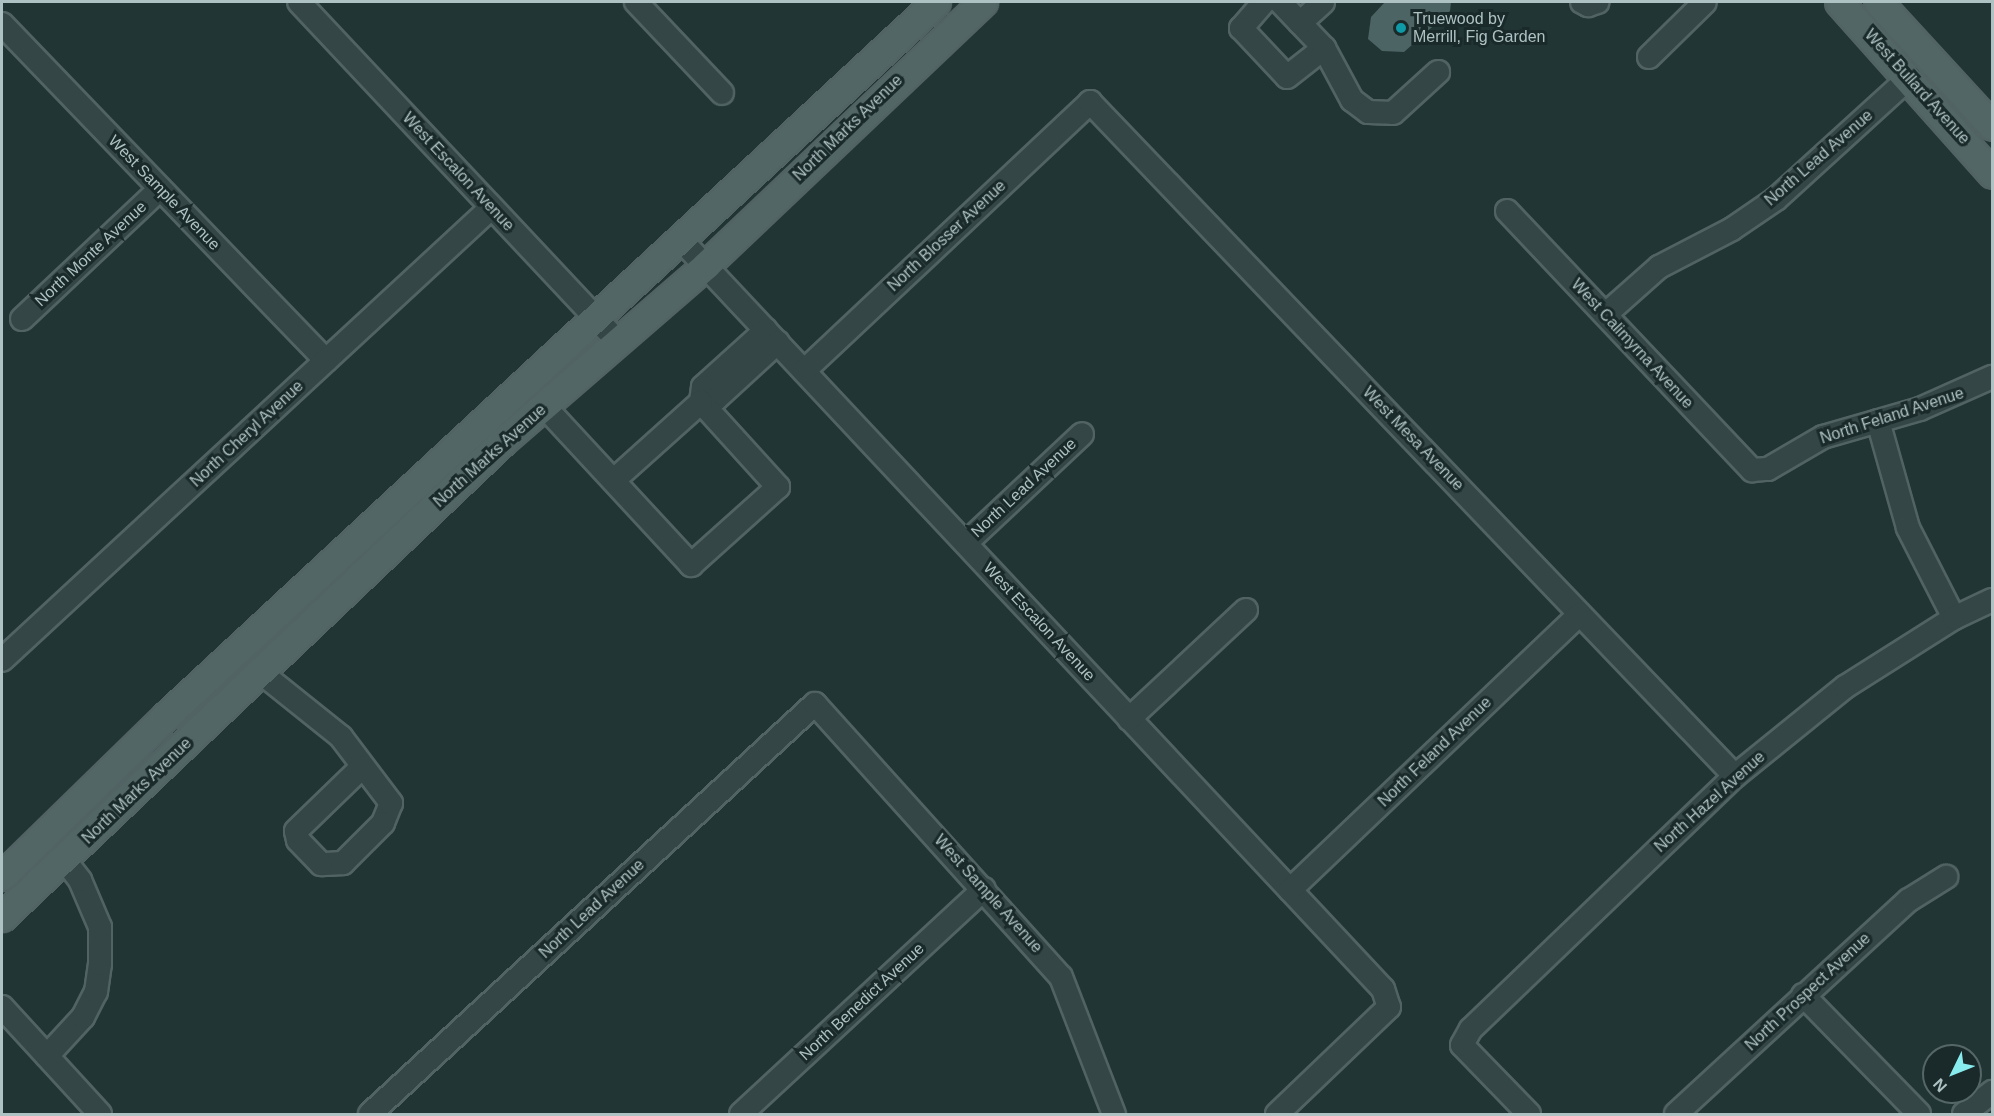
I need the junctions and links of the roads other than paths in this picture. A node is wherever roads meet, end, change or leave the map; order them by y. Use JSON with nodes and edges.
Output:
{"nodes":[{"id":1,"x":299,"y":2,"type":"edge"},
{"id":2,"x":636,"y":2,"type":"edge"},
{"id":3,"x":936,"y":2,"type":"edge"},
{"id":4,"x":957,"y":2,"type":"edge"},
{"id":5,"x":983,"y":2,"type":"edge"},
{"id":6,"x":1264,"y":2,"type":"edge"},
{"id":7,"x":1280,"y":2,"type":"edge"},
{"id":8,"x":1323,"y":2,"type":"edge"},
{"id":9,"x":1582,"y":2,"type":"edge"},
{"id":10,"x":1598,"y":2,"type":"edge"},
{"id":11,"x":1705,"y":2,"type":"edge"},
{"id":12,"x":1839,"y":2,"type":"edge"},
{"id":13,"x":1890,"y":6,"type":"edge"},
{"id":14,"x":1300,"y":23,"type":"junction"},
{"id":15,"x":2,"y":24,"type":"edge"},
{"id":16,"x":1324,"y":48,"type":"junction"},
{"id":17,"x":1649,"y":57,"type":"dead end"},
{"id":18,"x":1438,"y":72,"type":"dead end"},
{"id":19,"x":1910,"y":77,"type":"junction"},
{"id":20,"x":722,"y":93,"type":"dead end"},
{"id":21,"x":1090,"y":102,"type":"joint"},
{"id":22,"x":849,"y":126,"type":"junction"},
{"id":23,"x":1992,"y":126,"type":"edge"},
{"id":24,"x":1989,"y":166,"type":"edge"},
{"id":25,"x":160,"y":189,"type":"junction"},
{"id":26,"x":491,"y":208,"type":"junction"},
{"id":27,"x":1507,"y":211,"type":"dead end"},
{"id":28,"x":682,"y":241,"type":"junction"},
{"id":29,"x":706,"y":265,"type":"junction"},
{"id":30,"x":1606,"y":314,"type":"junction"},
{"id":31,"x":595,"y":316,"type":"junction"},
{"id":32,"x":22,"y":319,"type":"dead end"},
{"id":33,"x":772,"y":336,"type":"junction"},
{"id":34,"x":618,"y":342,"type":"junction"},
{"id":35,"x":326,"y":361,"type":"junction"},
{"id":36,"x":804,"y":370,"type":"junction"},
{"id":37,"x":1992,"y":376,"type":"edge"},
{"id":38,"x":701,"y":402,"type":"junction"},
{"id":39,"x":544,"y":406,"type":"junction"},
{"id":40,"x":1878,"y":421,"type":"junction"},
{"id":41,"x":1082,"y":434,"type":"dead end"},
{"id":42,"x":1761,"y":472,"type":"joint"},
{"id":43,"x":614,"y":480,"type":"junction"},
{"id":44,"x":966,"y":543,"type":"junction"},
{"id":45,"x":1992,"y":600,"type":"edge"},
{"id":46,"x":1246,"y":610,"type":"dead end"},
{"id":47,"x":1580,"y":614,"type":"junction"},
{"id":48,"x":1954,"y":618,"type":"junction"},
{"id":49,"x":2,"y":660,"type":"edge"},
{"id":50,"x":260,"y":672,"type":"junction"},
{"id":51,"x":814,"y":704,"type":"joint"},
{"id":52,"x":1129,"y":719,"type":"junction"},
{"id":53,"x":362,"y":767,"type":"dead end"},
{"id":54,"x":1735,"y":776,"type":"junction"},
{"id":55,"x":65,"y":861,"type":"junction"},
{"id":56,"x":2,"y":876,"type":"edge"},
{"id":57,"x":1946,"y":877,"type":"dead end"},
{"id":58,"x":984,"y":889,"type":"junction"},
{"id":59,"x":1290,"y":890,"type":"junction"},
{"id":60,"x":2,"y":917,"type":"edge"},
{"id":61,"x":1803,"y":995,"type":"junction"},
{"id":62,"x":5,"y":1018,"type":"edge"},
{"id":63,"x":46,"y":1056,"type":"junction"},
{"id":64,"x":1992,"y":1092,"type":"edge"},
{"id":65,"x":100,"y":1114,"type":"edge"},
{"id":66,"x":370,"y":1114,"type":"edge"},
{"id":67,"x":741,"y":1114,"type":"edge"},
{"id":68,"x":1114,"y":1114,"type":"edge"},
{"id":69,"x":1277,"y":1114,"type":"edge"},
{"id":70,"x":1529,"y":1114,"type":"edge"},
{"id":71,"x":1676,"y":1114,"type":"edge"},
{"id":72,"x":1919,"y":1114,"type":"edge"},
{"id":73,"x":1965,"y":1114,"type":"edge"}],
"edges":[{"from":1,"to":26,"type":"street","name":"West Escalon Avenue"},
{"from":2,"to":20,"type":"street"},
{"from":3,"to":28,"type":"main road","name":"North Marks Avenue"},
{"from":4,"to":22,"type":"main road"},
{"from":5,"to":22,"type":"main road","name":"North Marks Avenue"},
{"from":6,"to":16,"type":"street"},
{"from":7,"to":14,"type":"street"},
{"from":8,"to":14,"type":"street"},
{"from":9,"to":10,"type":"street"},
{"from":11,"to":17,"type":"street"},
{"from":12,"to":19,"type":"main road","name":"West Bullard Avenue"},
{"from":13,"to":23,"type":"main road","name":"West Bullard Avenue"},
{"from":14,"to":16,"type":"street"},
{"from":15,"to":25,"type":"street","name":"West Sample Avenue"},
{"from":16,"to":18,"type":"street"},
{"from":19,"to":24,"type":"main road","name":"West Bullard Avenue"},
{"from":19,"to":30,"type":"street","name":"North Lead Avenue"},
{"from":21,"to":36,"type":"street","name":"North Blosser Avenue"},
{"from":21,"to":47,"type":"street","name":"West Mesa Avenue"},
{"from":22,"to":29,"type":"main road","name":"North Marks Avenue"},
{"from":25,"to":32,"type":"street","name":"North Monte Avenue"},
{"from":25,"to":35,"type":"street","name":"West Sample Avenue"},
{"from":26,"to":31,"type":"street","name":"West Escalon Avenue"},
{"from":26,"to":35,"type":"street","name":"North Cheryl Avenue"},
{"from":27,"to":30,"type":"street","name":"West Calimyrna Avenue"},
{"from":28,"to":29,"type":"street","name":"West Escalon Avenue"},
{"from":28,"to":31,"type":"main road","name":"North Marks Avenue"},
{"from":29,"to":33,"type":"street","name":"West Escalon Avenue"},
{"from":29,"to":34,"type":"main road","name":"North Marks Avenue"},
{"from":30,"to":42,"type":"street","name":"West Calimyrna Avenue"},
{"from":31,"to":34,"type":"street","name":"West Escalon Avenue"},
{"from":31,"to":56,"type":"main road","name":"North Marks Avenue"},
{"from":33,"to":36,"type":"street","name":"West Escalon Avenue"},
{"from":33,"to":38,"type":"street"},
{"from":34,"to":39,"type":"main road","name":"North Marks Avenue"},
{"from":35,"to":49,"type":"street","name":"North Cheryl Avenue"},
{"from":36,"to":44,"type":"street","name":"West Escalon Avenue"},
{"from":37,"to":40,"type":"street","name":"North Feland Avenue"},
{"from":38,"to":43,"type":"street"},
{"from":38,"to":43,"type":"street"},
{"from":39,"to":43,"type":"street"},
{"from":39,"to":50,"type":"main road","name":"North Marks Avenue"},
{"from":40,"to":42,"type":"street","name":"North Feland Avenue"},
{"from":40,"to":48,"type":"street"},
{"from":41,"to":44,"type":"street","name":"North Lead Avenue"},
{"from":44,"to":52,"type":"street","name":"West Escalon Avenue"},
{"from":45,"to":48,"type":"street","name":"North Hazel Avenue"},
{"from":46,"to":52,"type":"street"},
{"from":47,"to":54,"type":"street","name":"West Mesa Avenue"},
{"from":47,"to":59,"type":"street","name":"North Feland Avenue"},
{"from":48,"to":54,"type":"street","name":"North Hazel Avenue"},
{"from":50,"to":53,"type":"street"},
{"from":50,"to":55,"type":"main road","name":"North Marks Avenue"},
{"from":51,"to":58,"type":"street","name":"West Sample Avenue"},
{"from":51,"to":66,"type":"street","name":"North Lead Avenue"},
{"from":52,"to":59,"type":"street","name":"West Escalon Avenue"},
{"from":54,"to":70,"type":"street","name":"North Hazel Avenue"},
{"from":55,"to":60,"type":"main road","name":"North Marks Avenue"},
{"from":55,"to":63,"type":"street"},
{"from":57,"to":61,"type":"street","name":"North Prospect Avenue"},
{"from":58,"to":67,"type":"street","name":"North Benedict Avenue"},
{"from":58,"to":68,"type":"street","name":"West Sample Avenue"},
{"from":59,"to":69,"type":"street","name":"West Escalon Avenue"},
{"from":61,"to":71,"type":"street","name":"North Prospect Avenue"},
{"from":61,"to":72,"type":"street"},
{"from":62,"to":63,"type":"street"},
{"from":63,"to":65,"type":"street"},
{"from":64,"to":73,"type":"street"}]}
